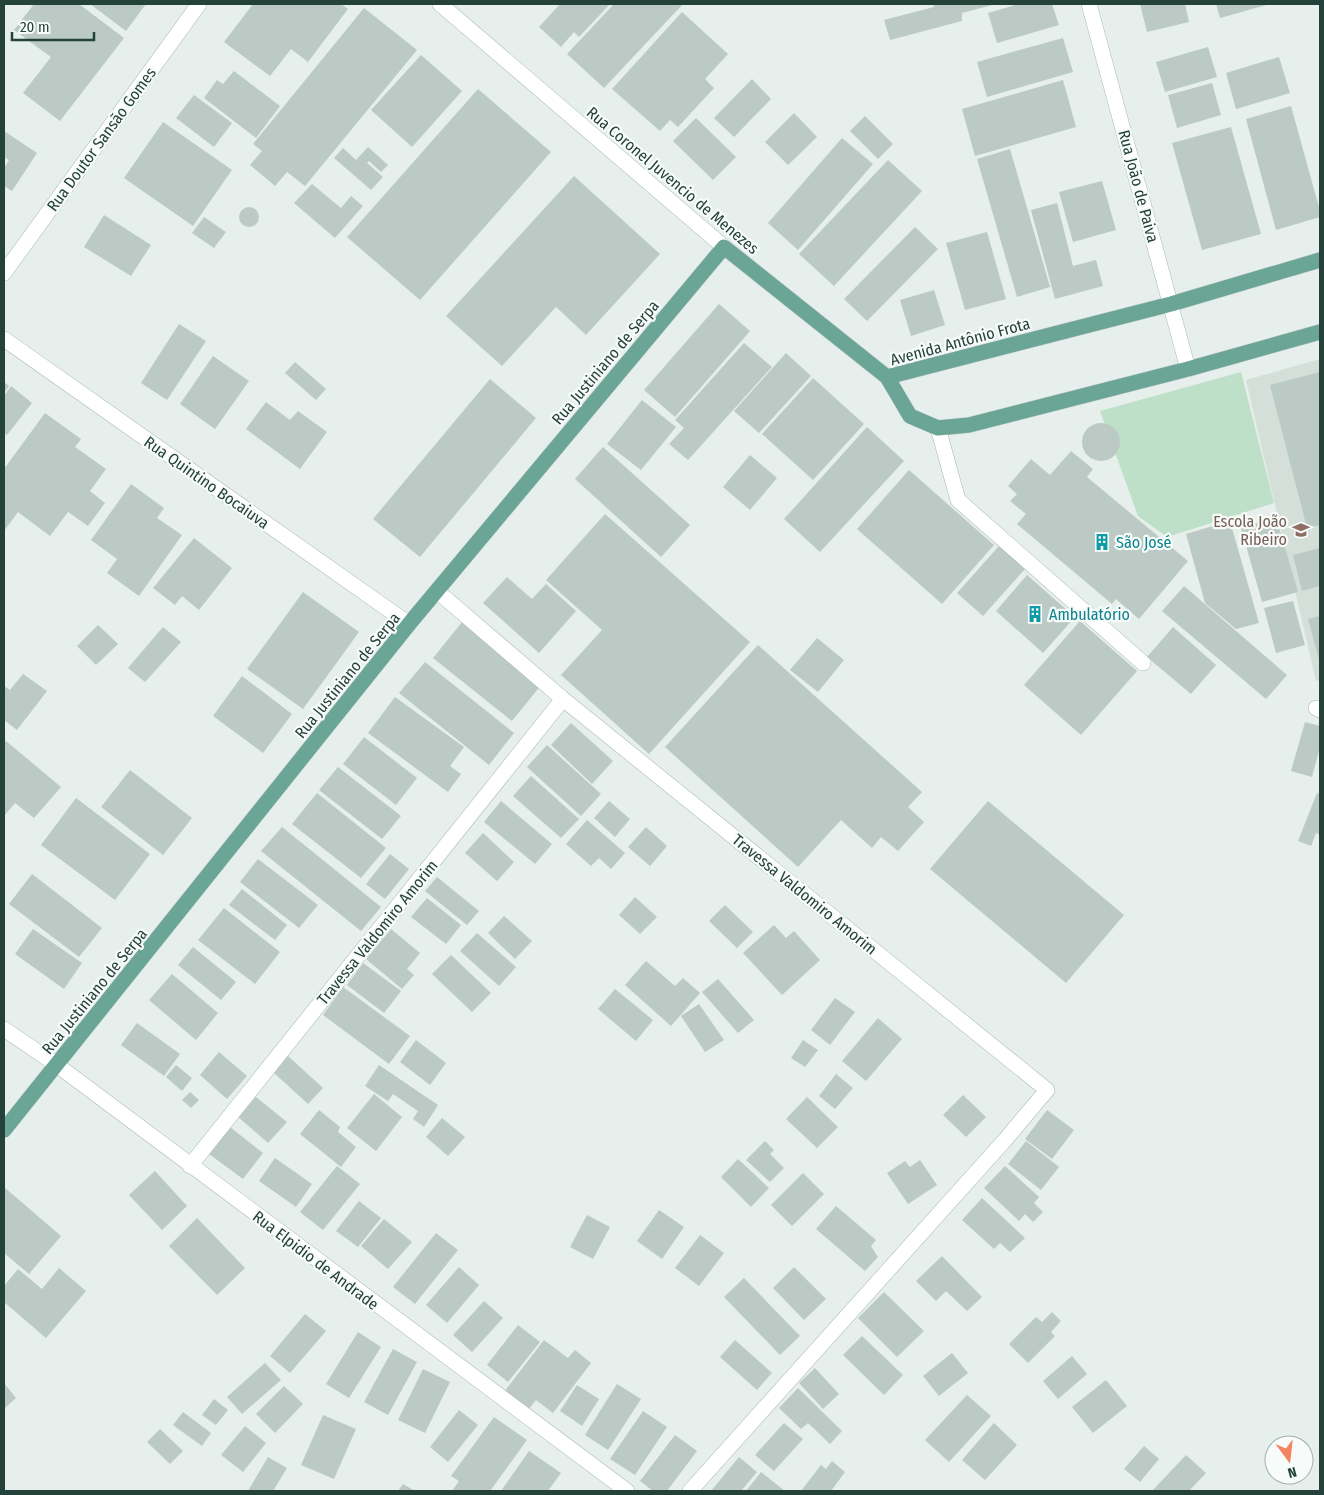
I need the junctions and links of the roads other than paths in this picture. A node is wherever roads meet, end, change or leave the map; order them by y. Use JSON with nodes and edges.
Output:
{"nodes":[{"id":1,"x":199,"y":4,"type":"edge"},
{"id":2,"x":440,"y":4,"type":"edge"},
{"id":3,"x":1089,"y":4,"type":"edge"},
{"id":4,"x":724,"y":247,"type":"junction"},
{"id":5,"x":1320,"y":260,"type":"edge"},
{"id":6,"x":4,"y":273,"type":"edge"},
{"id":7,"x":1170,"y":304,"type":"junction"},
{"id":8,"x":1320,"y":332,"type":"edge"},
{"id":9,"x":4,"y":339,"type":"edge"},
{"id":10,"x":1188,"y":369,"type":"junction"},
{"id":11,"x":887,"y":378,"type":"junction"},
{"id":12,"x":938,"y":428,"type":"junction"},
{"id":13,"x":437,"y":591,"type":"junction"},
{"id":14,"x":409,"y":624,"type":"junction"},
{"id":15,"x":1143,"y":663,"type":"dead end"},
{"id":16,"x":564,"y":699,"type":"junction"},
{"id":17,"x":4,"y":1029,"type":"edge"},
{"id":18,"x":57,"y":1065,"type":"junction"},
{"id":19,"x":4,"y":1130,"type":"edge"},
{"id":20,"x":190,"y":1166,"type":"junction"},
{"id":21,"x":627,"y":1491,"type":"edge"},
{"id":22,"x":690,"y":1491,"type":"edge"}],
"edges":[{"from":1,"to":6,"type":"street","name":"Rua Doutor Sansão Gomes"},
{"from":2,"to":4,"type":"street","name":"Rua Coronel Juvencio de Menezes"},
{"from":3,"to":7,"type":"street","name":"Rua João de Paiva"},
{"from":4,"to":11,"type":"main road","name":"Rua Coronel Juvencio de Menezes"},
{"from":4,"to":13,"type":"main road","name":"Rua Justiniano de Serpa"},
{"from":5,"to":7,"type":"main road","name":"Avenida Antônio Frota"},
{"from":7,"to":10,"type":"street","name":"Rua João de Paiva"},
{"from":7,"to":11,"type":"main road","name":"Avenida Antônio Frota"},
{"from":8,"to":10,"type":"main road","name":"Avenida Antônio Frota"},
{"from":9,"to":14,"type":"street","name":"Rua Quintino Bocaiuva"},
{"from":10,"to":12,"type":"main road","name":"Avenida Antônio Frota"},
{"from":11,"to":12,"type":"main road","name":"Avenida Antônio Frota"},
{"from":12,"to":15,"type":"street"},
{"from":13,"to":14,"type":"main road","name":"Rua Justiniano de Serpa"},
{"from":13,"to":16,"type":"street","name":"Travessa Valdomiro Amorim"},
{"from":14,"to":18,"type":"main road","name":"Rua Justiniano de Serpa"},
{"from":16,"to":20,"type":"street","name":"Travessa Valdomiro Amorim"},
{"from":16,"to":22,"type":"street","name":"Travessa Valdomiro Amorim"},
{"from":17,"to":18,"type":"street","name":"Rua Elpidio de Andrade"},
{"from":18,"to":19,"type":"main road","name":"Rua Justiniano de Serpa"},
{"from":18,"to":20,"type":"street","name":"Rua Elpidio de Andrade"},
{"from":20,"to":21,"type":"street","name":"Rua Elpidio de Andrade"}]}
